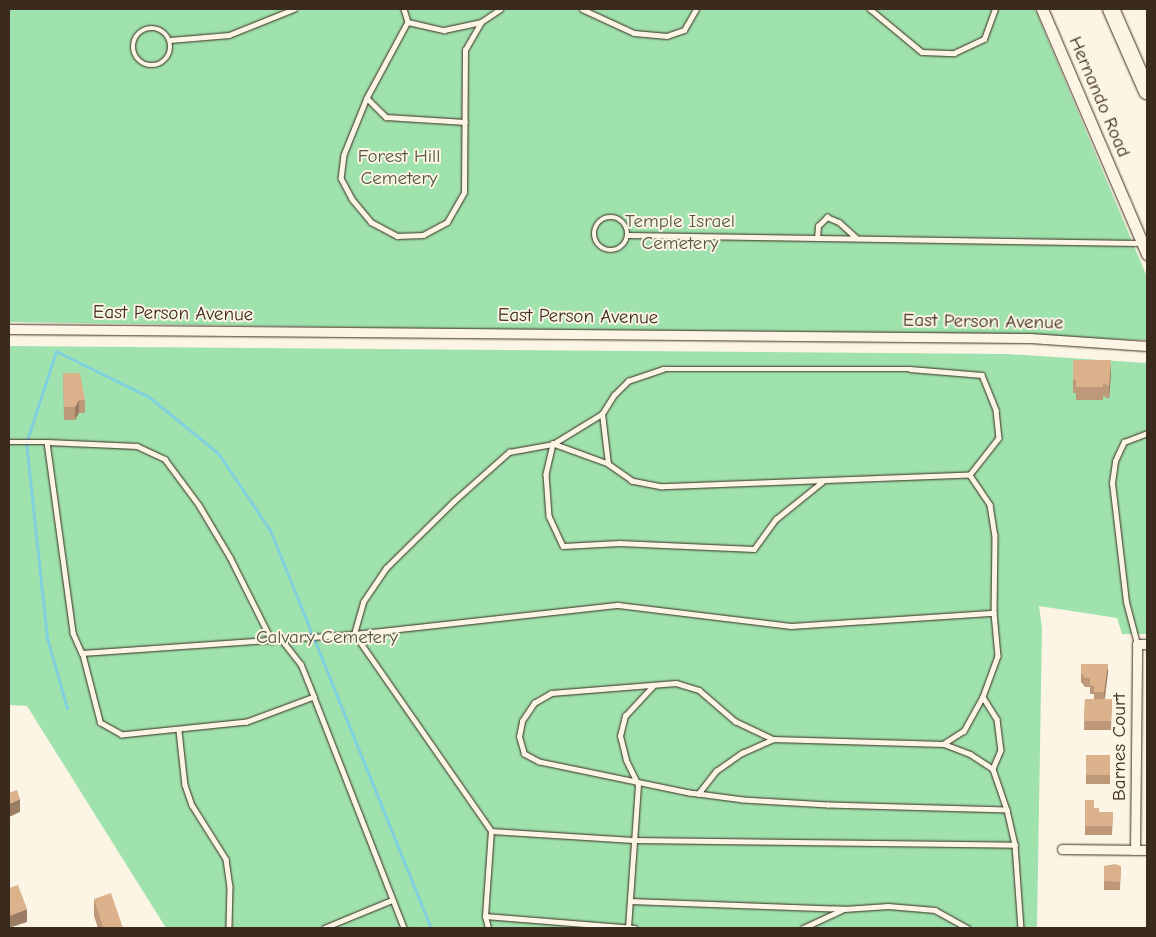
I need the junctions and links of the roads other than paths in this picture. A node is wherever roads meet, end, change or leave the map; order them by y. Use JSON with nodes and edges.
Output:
{"nodes":[{"id":1,"x":294,"y":9,"type":"edge"},
{"id":2,"x":404,"y":9,"type":"edge"},
{"id":3,"x":500,"y":9,"type":"edge"},
{"id":4,"x":582,"y":9,"type":"edge"},
{"id":5,"x":696,"y":9,"type":"edge"},
{"id":6,"x":870,"y":9,"type":"edge"},
{"id":7,"x":995,"y":9,"type":"edge"},
{"id":8,"x":1042,"y":9,"type":"edge"},
{"id":9,"x":1111,"y":9,"type":"edge"},
{"id":10,"x":408,"y":22,"type":"junction"},
{"id":11,"x":481,"y":22,"type":"junction"},
{"id":12,"x":170,"y":40,"type":"junction"},
{"id":13,"x":1147,"y":91,"type":"edge"},
{"id":14,"x":367,"y":98,"type":"junction"},
{"id":15,"x":465,"y":122,"type":"junction"},
{"id":16,"x":628,"y":234,"type":"junction"},
{"id":17,"x":817,"y":238,"type":"junction"},
{"id":18,"x":857,"y":238,"type":"junction"},
{"id":19,"x":1145,"y":248,"type":"edge"},
{"id":20,"x":9,"y":329,"type":"edge"},
{"id":21,"x":1147,"y":346,"type":"edge"},
{"id":22,"x":602,"y":414,"type":"junction"},
{"id":23,"x":1147,"y":433,"type":"edge"},
{"id":24,"x":9,"y":442,"type":"edge"},
{"id":25,"x":47,"y":442,"type":"junction"},
{"id":26,"x":553,"y":444,"type":"junction"},
{"id":27,"x":608,"y":464,"type":"junction"},
{"id":28,"x":970,"y":475,"type":"junction"},
{"id":29,"x":823,"y":481,"type":"junction"},
{"id":30,"x":994,"y":613,"type":"junction"},
{"id":31,"x":354,"y":634,"type":"junction"},
{"id":32,"x":282,"y":640,"type":"junction"},
{"id":33,"x":272,"y":641,"type":"junction"},
{"id":34,"x":1137,"y":644,"type":"junction"},
{"id":35,"x":1147,"y":644,"type":"edge"},
{"id":36,"x":82,"y":652,"type":"junction"},
{"id":37,"x":654,"y":685,"type":"junction"},
{"id":38,"x":314,"y":697,"type":"junction"},
{"id":39,"x":983,"y":697,"type":"junction"},
{"id":40,"x":179,"y":730,"type":"junction"},
{"id":41,"x":773,"y":739,"type":"junction"},
{"id":42,"x":944,"y":744,"type":"junction"},
{"id":43,"x":993,"y":769,"type":"junction"},
{"id":44,"x":638,"y":785,"type":"junction"},
{"id":45,"x":698,"y":794,"type":"junction"},
{"id":46,"x":1007,"y":810,"type":"junction"},
{"id":47,"x":491,"y":831,"type":"junction"},
{"id":48,"x":633,"y":840,"type":"junction"},
{"id":49,"x":1015,"y":845,"type":"junction"},
{"id":50,"x":1062,"y":849,"type":"dead end"},
{"id":51,"x":1135,"y":850,"type":"junction"},
{"id":52,"x":1147,"y":850,"type":"edge"},
{"id":53,"x":392,"y":900,"type":"junction"},
{"id":54,"x":630,"y":901,"type":"junction"},
{"id":55,"x":844,"y":909,"type":"junction"},
{"id":56,"x":485,"y":916,"type":"junction"},
{"id":57,"x":229,"y":928,"type":"edge"},
{"id":58,"x":324,"y":928,"type":"edge"},
{"id":59,"x":404,"y":928,"type":"edge"},
{"id":60,"x":488,"y":928,"type":"edge"},
{"id":61,"x":628,"y":928,"type":"edge"},
{"id":62,"x":635,"y":928,"type":"edge"},
{"id":63,"x":803,"y":928,"type":"edge"},
{"id":64,"x":968,"y":928,"type":"edge"},
{"id":65,"x":1021,"y":928,"type":"edge"}],
"edges":[{"from":1,"to":12,"type":"lane"},
{"from":2,"to":10,"type":"lane"},
{"from":3,"to":11,"type":"lane"},
{"from":4,"to":5,"type":"lane"},
{"from":6,"to":7,"type":"lane"},
{"from":8,"to":19,"type":"street","name":"Hernando Road"},
{"from":9,"to":13,"type":"highway"},
{"from":10,"to":11,"type":"lane"},
{"from":10,"to":14,"type":"lane"},
{"from":11,"to":15,"type":"lane"},
{"from":12,"to":12,"type":"lane"},
{"from":14,"to":15,"type":"lane"},
{"from":14,"to":15,"type":"lane"},
{"from":16,"to":16,"type":"lane"},
{"from":16,"to":17,"type":"lane"},
{"from":17,"to":18,"type":"lane"},
{"from":17,"to":18,"type":"lane"},
{"from":18,"to":19,"type":"lane"},
{"from":20,"to":21,"type":"street","name":"East Person Avenue"},
{"from":22,"to":26,"type":"lane"},
{"from":22,"to":27,"type":"lane"},
{"from":22,"to":28,"type":"lane"},
{"from":23,"to":34,"type":"lane"},
{"from":24,"to":25,"type":"lane"},
{"from":25,"to":33,"type":"lane"},
{"from":25,"to":36,"type":"lane"},
{"from":26,"to":27,"type":"lane"},
{"from":26,"to":29,"type":"lane"},
{"from":26,"to":31,"type":"lane"},
{"from":27,"to":29,"type":"lane"},
{"from":28,"to":29,"type":"lane"},
{"from":28,"to":30,"type":"lane"},
{"from":30,"to":31,"type":"lane"},
{"from":30,"to":39,"type":"lane"},
{"from":31,"to":32,"type":"lane"},
{"from":31,"to":47,"type":"lane"},
{"from":32,"to":33,"type":"lane"},
{"from":32,"to":38,"type":"lane"},
{"from":33,"to":36,"type":"lane"},
{"from":34,"to":35,"type":"street"},
{"from":34,"to":51,"type":"street","name":"Barnes Court"},
{"from":36,"to":40,"type":"lane"},
{"from":37,"to":41,"type":"lane"},
{"from":37,"to":44,"type":"lane"},
{"from":37,"to":44,"type":"lane"},
{"from":38,"to":40,"type":"lane"},
{"from":38,"to":53,"type":"lane"},
{"from":39,"to":42,"type":"lane"},
{"from":39,"to":43,"type":"lane"},
{"from":40,"to":57,"type":"lane"},
{"from":41,"to":42,"type":"lane"},
{"from":41,"to":45,"type":"lane"},
{"from":42,"to":43,"type":"lane"},
{"from":43,"to":46,"type":"lane"},
{"from":44,"to":45,"type":"lane"},
{"from":44,"to":48,"type":"lane"},
{"from":45,"to":46,"type":"lane"},
{"from":46,"to":49,"type":"lane"},
{"from":47,"to":48,"type":"lane"},
{"from":47,"to":56,"type":"lane"},
{"from":48,"to":49,"type":"lane"},
{"from":48,"to":54,"type":"lane"},
{"from":49,"to":65,"type":"lane"},
{"from":50,"to":51,"type":"street"},
{"from":51,"to":52,"type":"street"},
{"from":53,"to":58,"type":"lane"},
{"from":53,"to":59,"type":"lane"},
{"from":54,"to":55,"type":"lane"},
{"from":54,"to":61,"type":"lane"},
{"from":55,"to":63,"type":"lane"},
{"from":55,"to":64,"type":"lane"},
{"from":56,"to":60,"type":"lane"},
{"from":56,"to":61,"type":"lane"},
{"from":61,"to":62,"type":"lane"}]}
